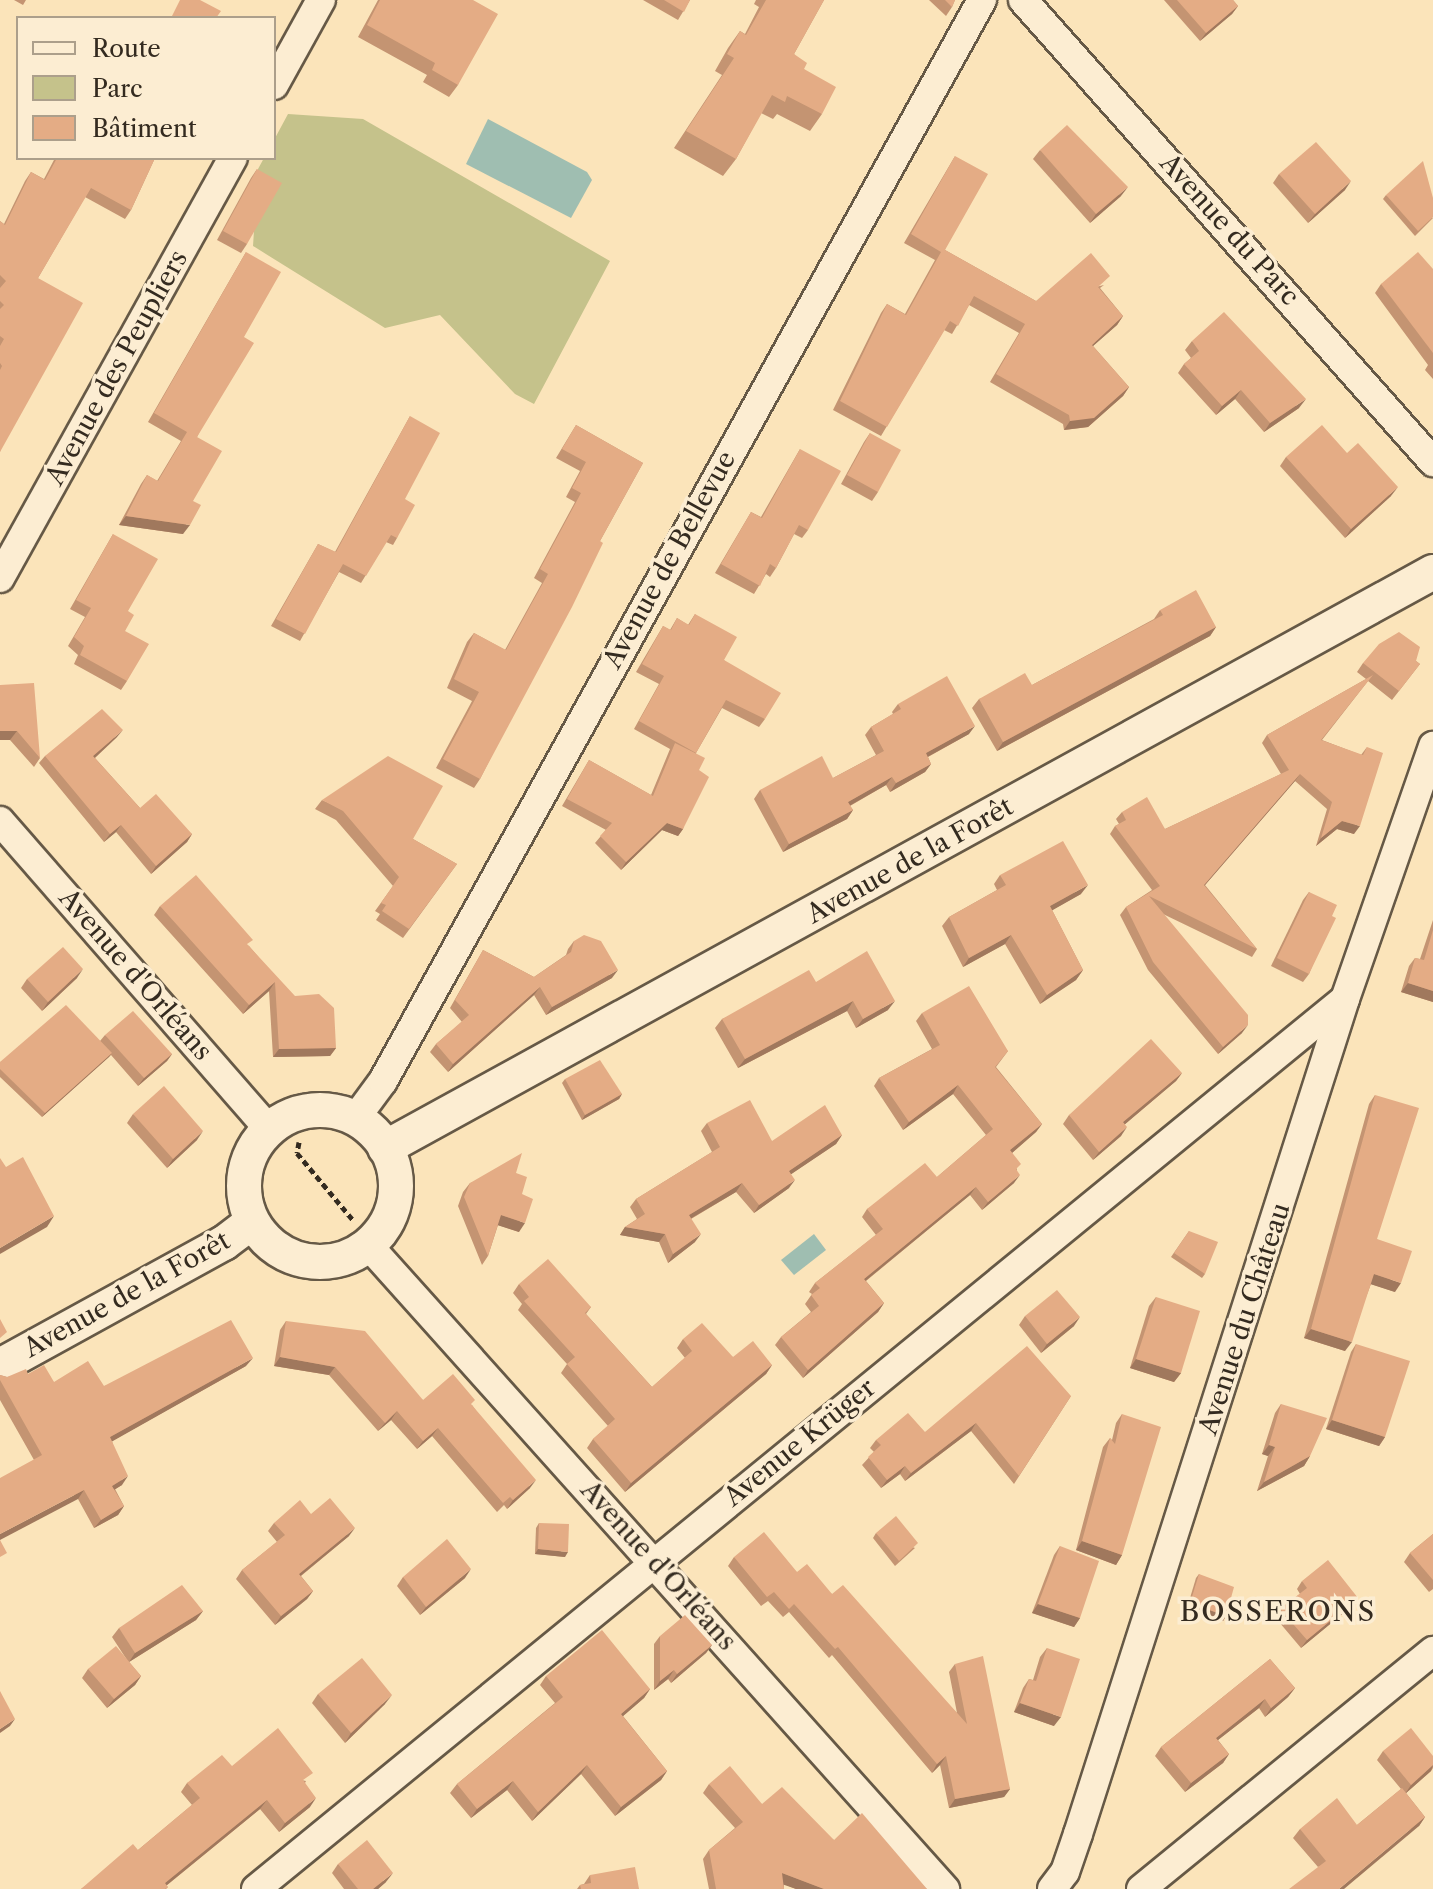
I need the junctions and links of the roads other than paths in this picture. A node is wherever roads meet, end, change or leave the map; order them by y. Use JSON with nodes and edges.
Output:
{"nodes":[{"id":1,"x":321,"y":0,"type":"edge"},
{"id":2,"x":982,"y":0,"type":"edge"},
{"id":3,"x":1023,"y":0,"type":"edge"},
{"id":4,"x":276,"y":81,"type":"edge"},
{"id":5,"x":232,"y":160,"type":"edge"},
{"id":6,"x":1433,"y":462,"type":"edge"},
{"id":7,"x":1433,"y":572,"type":"edge"},
{"id":8,"x":0,"y":578,"type":"edge"},
{"id":9,"x":1433,"y":746,"type":"edge"},
{"id":10,"x":0,"y":821,"type":"edge"},
{"id":11,"x":1345,"y":999,"type":"junction"},
{"id":12,"x":355,"y":1119,"type":"junction"},
{"id":13,"x":269,"y":1129,"type":"junction"},
{"id":14,"x":385,"y":1148,"type":"junction"},
{"id":15,"x":252,"y":1222,"type":"junction"},
{"id":16,"x":368,"y":1245,"type":"junction"},
{"id":17,"x":0,"y":1366,"type":"edge"},
{"id":18,"x":655,"y":1562,"type":"junction"},
{"id":19,"x":1433,"y":1651,"type":"edge"},
{"id":20,"x":256,"y":1889,"type":"edge"},
{"id":21,"x":945,"y":1889,"type":"edge"},
{"id":22,"x":1052,"y":1889,"type":"edge"},
{"id":23,"x":1141,"y":1889,"type":"edge"}],
"edges":[{"from":1,"to":4,"type":"street"},
{"from":2,"to":12,"type":"street","name":"Avenue de Bellevue"},
{"from":3,"to":6,"type":"street","name":"Avenue du Parc"},
{"from":5,"to":8,"type":"street","name":"Avenue des Peupliers"},
{"from":7,"to":14,"type":"street","name":"Avenue de la Forêt"},
{"from":9,"to":11,"type":"street","name":"Avenue du Château"},
{"from":10,"to":13,"type":"street","name":"Avenue d'Orléans"},
{"from":11,"to":18,"type":"street","name":"Avenue Krüger"},
{"from":11,"to":22,"type":"street","name":"Avenue du Château"},
{"from":12,"to":13,"type":"street"},
{"from":12,"to":14,"type":"street"},
{"from":13,"to":15,"type":"street"},
{"from":14,"to":16,"type":"street"},
{"from":15,"to":16,"type":"street"},
{"from":15,"to":17,"type":"street","name":"Avenue de la Forêt"},
{"from":16,"to":18,"type":"street","name":"Avenue d'Orléans"},
{"from":18,"to":20,"type":"street","name":"Avenue Krüger"},
{"from":18,"to":21,"type":"street","name":"Avenue d'Orléans"},
{"from":19,"to":23,"type":"street"}]}
